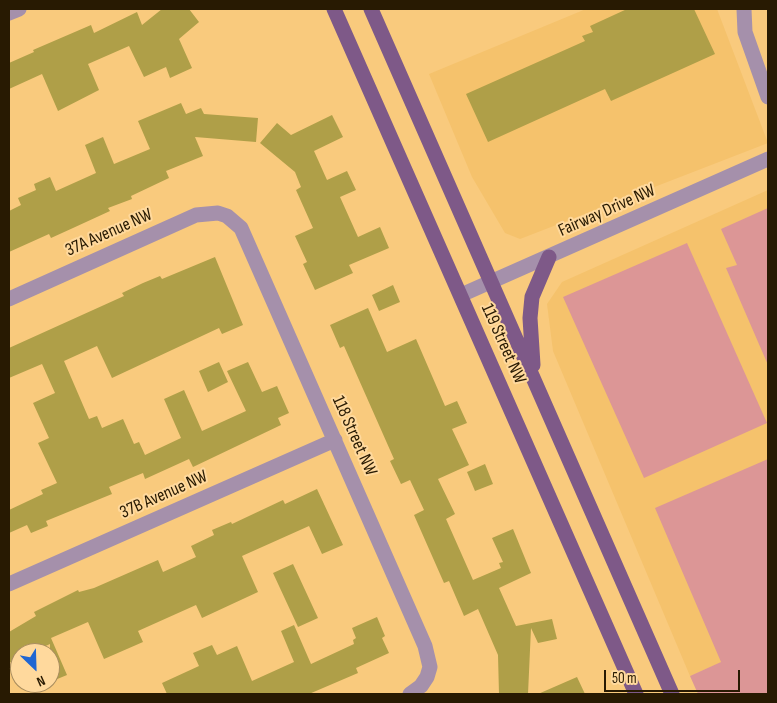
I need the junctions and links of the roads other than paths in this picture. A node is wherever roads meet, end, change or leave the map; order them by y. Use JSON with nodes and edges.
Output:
{"nodes":[{"id":1,"x":19,"y":9,"type":"edge"},
{"id":2,"x":334,"y":9,"type":"edge"},
{"id":3,"x":372,"y":9,"type":"edge"},
{"id":4,"x":744,"y":9,"type":"edge"},
{"id":5,"x":9,"y":13,"type":"edge"},
{"id":6,"x":768,"y":97,"type":"edge"},
{"id":7,"x":768,"y":159,"type":"edge"},
{"id":8,"x":227,"y":216,"type":"joint"},
{"id":9,"x":549,"y":257,"type":"junction"},
{"id":10,"x":492,"y":282,"type":"junction"},
{"id":11,"x":461,"y":296,"type":"junction"},
{"id":12,"x":9,"y":299,"type":"edge"},
{"id":13,"x":534,"y":377,"type":"junction"},
{"id":14,"x":335,"y":440,"type":"junction"},
{"id":15,"x":9,"y":584,"type":"edge"},
{"id":16,"x":410,"y":694,"type":"edge"},
{"id":17,"x":636,"y":694,"type":"edge"},
{"id":18,"x":672,"y":694,"type":"edge"}],
"edges":[{"from":1,"to":5,"type":"street"},
{"from":2,"to":11,"type":"main road","name":"119 Street NW"},
{"from":3,"to":10,"type":"main road","name":"119 Street NW"},
{"from":4,"to":6,"type":"street"},
{"from":7,"to":9,"type":"street","name":"Fairway Drive NW"},
{"from":8,"to":12,"type":"street","name":"37A Avenue NW"},
{"from":8,"to":14,"type":"street","name":"118 Street NW"},
{"from":9,"to":10,"type":"street","name":"Fairway Drive NW"},
{"from":9,"to":13,"type":"main road"},
{"from":10,"to":11,"type":"street","name":"Fairway Drive NW"},
{"from":10,"to":13,"type":"main road","name":"119 Street NW"},
{"from":11,"to":17,"type":"main road","name":"119 Street NW"},
{"from":13,"to":18,"type":"main road","name":"119 Street NW"},
{"from":14,"to":15,"type":"street","name":"37B Avenue NW"},
{"from":14,"to":16,"type":"street","name":"118 Street NW"}]}
